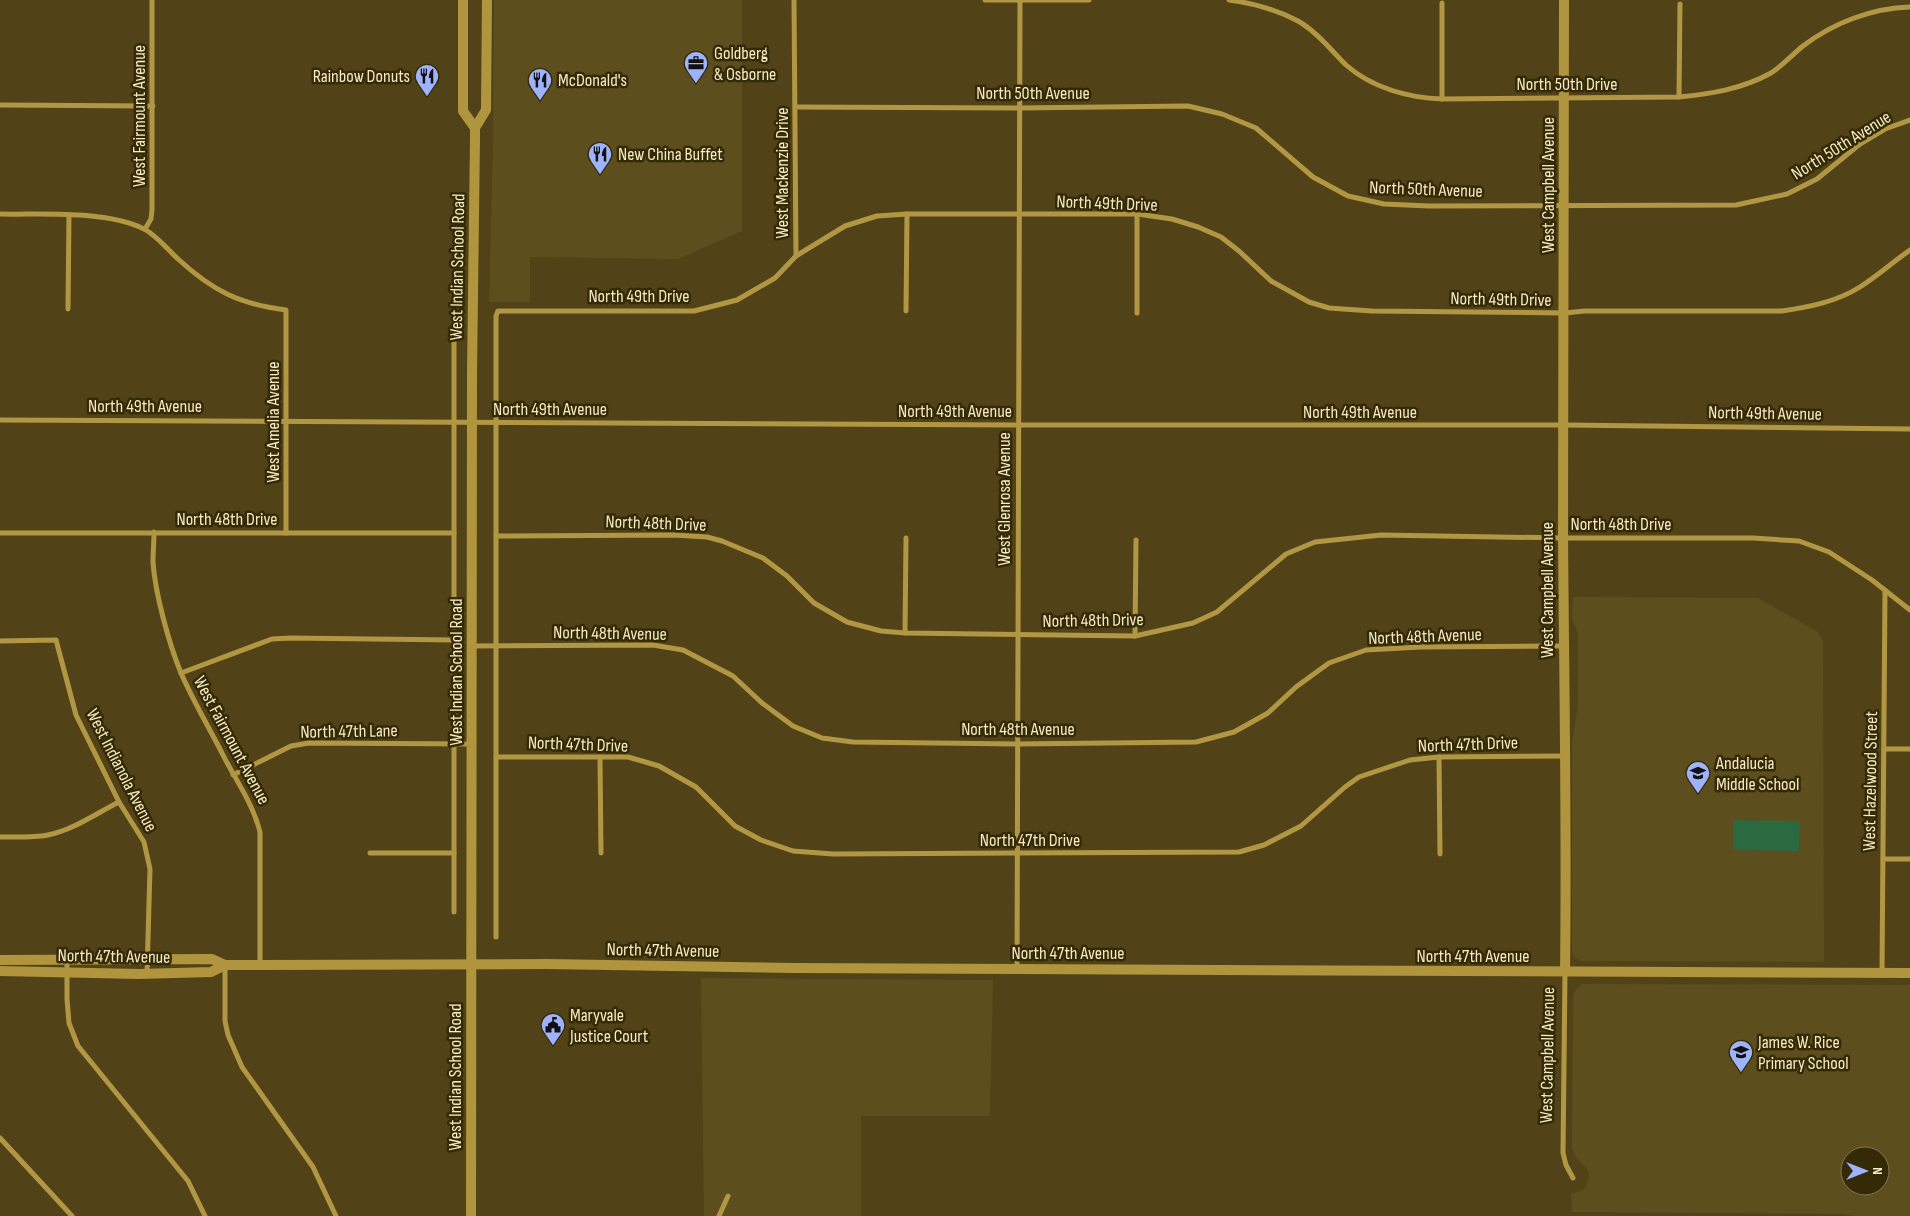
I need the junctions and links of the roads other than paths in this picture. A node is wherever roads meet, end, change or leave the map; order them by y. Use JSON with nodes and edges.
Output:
{"nodes":[{"id":1,"x":152,"y":0,"type":"edge"},
{"id":2,"x":463,"y":0,"type":"edge"},
{"id":3,"x":487,"y":0,"type":"edge"},
{"id":4,"x":794,"y":0,"type":"edge"},
{"id":5,"x":985,"y":0,"type":"edge"},
{"id":6,"x":1020,"y":0,"type":"edge"},
{"id":7,"x":1089,"y":0,"type":"edge"},
{"id":8,"x":1228,"y":0,"type":"edge"},
{"id":9,"x":1564,"y":0,"type":"edge"},
{"id":10,"x":1442,"y":3,"type":"dead end"},
{"id":11,"x":1680,"y":4,"type":"dead end"},
{"id":12,"x":1910,"y":7,"type":"edge"},
{"id":13,"x":1679,"y":97,"type":"junction"},
{"id":14,"x":1565,"y":98,"type":"junction"},
{"id":15,"x":1442,"y":99,"type":"junction"},
{"id":16,"x":0,"y":105,"type":"edge"},
{"id":17,"x":152,"y":106,"type":"junction"},
{"id":18,"x":795,"y":107,"type":"junction"},
{"id":19,"x":1019,"y":108,"type":"junction"},
{"id":20,"x":1910,"y":120,"type":"edge"},
{"id":21,"x":475,"y":128,"type":"junction"},
{"id":22,"x":1564,"y":205,"type":"junction"},
{"id":23,"x":0,"y":214,"type":"edge"},
{"id":24,"x":907,"y":214,"type":"junction"},
{"id":25,"x":1019,"y":214,"type":"junction"},
{"id":26,"x":1138,"y":214,"type":"junction"},
{"id":27,"x":69,"y":215,"type":"junction"},
{"id":28,"x":145,"y":229,"type":"junction"},
{"id":29,"x":1910,"y":250,"type":"edge"},
{"id":30,"x":796,"y":256,"type":"junction"},
{"id":31,"x":68,"y":310,"type":"dead end"},
{"id":32,"x":906,"y":311,"type":"dead end"},
{"id":33,"x":1138,"y":313,"type":"dead end"},
{"id":34,"x":1564,"y":313,"type":"junction"},
{"id":35,"x":454,"y":316,"type":"dead end"},
{"id":36,"x":0,"y":420,"type":"edge"},
{"id":37,"x":286,"y":421,"type":"junction"},
{"id":38,"x":454,"y":422,"type":"junction"},
{"id":39,"x":472,"y":422,"type":"junction"},
{"id":40,"x":496,"y":422,"type":"junction"},
{"id":41,"x":1564,"y":424,"type":"junction"},
{"id":42,"x":1018,"y":426,"type":"junction"},
{"id":43,"x":1910,"y":429,"type":"edge"},
{"id":44,"x":154,"y":532,"type":"junction"},
{"id":45,"x":0,"y":533,"type":"edge"},
{"id":46,"x":286,"y":533,"type":"junction"},
{"id":47,"x":454,"y":533,"type":"junction"},
{"id":48,"x":496,"y":536,"type":"junction"},
{"id":49,"x":906,"y":538,"type":"dead end"},
{"id":50,"x":1563,"y":538,"type":"junction"},
{"id":51,"x":1136,"y":540,"type":"dead end"},
{"id":52,"x":1885,"y":590,"type":"junction"},
{"id":53,"x":1910,"y":610,"type":"edge"},
{"id":54,"x":905,"y":633,"type":"junction"},
{"id":55,"x":1018,"y":634,"type":"junction"},
{"id":56,"x":1135,"y":636,"type":"junction"},
{"id":57,"x":0,"y":640,"type":"edge"},
{"id":58,"x":454,"y":640,"type":"junction"},
{"id":59,"x":472,"y":646,"type":"junction"},
{"id":60,"x":496,"y":646,"type":"junction"},
{"id":61,"x":1564,"y":646,"type":"junction"},
{"id":62,"x":181,"y":673,"type":"junction"},
{"id":63,"x":454,"y":744,"type":"junction"},
{"id":64,"x":472,"y":744,"type":"junction"},
{"id":65,"x":1017,"y":744,"type":"junction"},
{"id":66,"x":1884,"y":749,"type":"junction"},
{"id":67,"x":1910,"y":749,"type":"edge"},
{"id":68,"x":496,"y":756,"type":"junction"},
{"id":69,"x":600,"y":756,"type":"junction"},
{"id":70,"x":1565,"y":756,"type":"junction"},
{"id":71,"x":1439,"y":757,"type":"junction"},
{"id":72,"x":233,"y":775,"type":"junction"},
{"id":73,"x":119,"y":802,"type":"junction"},
{"id":74,"x":0,"y":837,"type":"edge"},
{"id":75,"x":370,"y":853,"type":"dead end"},
{"id":76,"x":454,"y":853,"type":"junction"},
{"id":77,"x":601,"y":853,"type":"dead end"},
{"id":78,"x":1017,"y":853,"type":"junction"},
{"id":79,"x":1440,"y":854,"type":"dead end"},
{"id":80,"x":1883,"y":859,"type":"junction"},
{"id":81,"x":1910,"y":859,"type":"edge"},
{"id":82,"x":454,"y":912,"type":"dead end"},
{"id":83,"x":496,"y":937,"type":"dead end"},
{"id":84,"x":0,"y":960,"type":"edge"},
{"id":85,"x":67,"y":960,"type":"junction"},
{"id":86,"x":147,"y":960,"type":"junction"},
{"id":87,"x":471,"y":964,"type":"junction"},
{"id":88,"x":225,"y":965,"type":"junction"},
{"id":89,"x":260,"y":965,"type":"junction"},
{"id":90,"x":1017,"y":969,"type":"junction"},
{"id":91,"x":0,"y":971,"type":"edge"},
{"id":92,"x":67,"y":971,"type":"junction"},
{"id":93,"x":1565,"y":972,"type":"junction"},
{"id":94,"x":1882,"y":973,"type":"junction"},
{"id":95,"x":1910,"y":973,"type":"edge"},
{"id":96,"x":147,"y":974,"type":"junction"},
{"id":97,"x":0,"y":1138,"type":"edge"},
{"id":98,"x":1573,"y":1178,"type":"dead end"},
{"id":99,"x":728,"y":1196,"type":"dead end"},
{"id":100,"x":72,"y":1216,"type":"edge"},
{"id":101,"x":205,"y":1216,"type":"edge"},
{"id":102,"x":336,"y":1216,"type":"edge"},
{"id":103,"x":471,"y":1216,"type":"edge"},
{"id":104,"x":719,"y":1216,"type":"edge"}],
"edges":[{"from":1,"to":17,"type":"street","name":"West Fairmount Avenue"},
{"from":2,"to":21,"type":"street"},
{"from":3,"to":21,"type":"street","name":"West Indian School Road"},
{"from":4,"to":18,"type":"street","name":"West Mackenzie Drive"},
{"from":5,"to":6,"type":"street"},
{"from":6,"to":7,"type":"street"},
{"from":6,"to":19,"type":"street","name":"West Glenrosa Avenue"},
{"from":8,"to":15,"type":"street","name":"North 50th Drive"},
{"from":9,"to":14,"type":"street","name":"West Campbell Avenue"},
{"from":10,"to":15,"type":"street"},
{"from":11,"to":13,"type":"street"},
{"from":12,"to":13,"type":"street","name":"North 50th Drive"},
{"from":13,"to":14,"type":"street","name":"North 50th Drive"},
{"from":14,"to":15,"type":"street","name":"North 50th Drive"},
{"from":14,"to":22,"type":"street","name":"West Campbell Avenue"},
{"from":16,"to":17,"type":"street"},
{"from":17,"to":28,"type":"street","name":"West Fairmount Avenue"},
{"from":18,"to":19,"type":"street","name":"North 50th Avenue"},
{"from":18,"to":30,"type":"street","name":"West Mackenzie Drive"},
{"from":19,"to":22,"type":"street","name":"North 50th Avenue"},
{"from":19,"to":25,"type":"street","name":"West Glenrosa Avenue"},
{"from":20,"to":22,"type":"street","name":"North 50th Avenue"},
{"from":21,"to":39,"type":"street","name":"West Indian School Road"},
{"from":22,"to":34,"type":"street","name":"West Campbell Avenue"},
{"from":23,"to":27,"type":"street"},
{"from":24,"to":25,"type":"street","name":"North 49th Drive"},
{"from":24,"to":30,"type":"street","name":"North 49th Drive"},
{"from":24,"to":32,"type":"street"},
{"from":25,"to":26,"type":"street","name":"North 49th Drive"},
{"from":25,"to":42,"type":"street","name":"West Glenrosa Avenue"},
{"from":26,"to":33,"type":"street"},
{"from":26,"to":34,"type":"street","name":"North 49th Drive"},
{"from":27,"to":28,"type":"street"},
{"from":27,"to":31,"type":"street"},
{"from":28,"to":37,"type":"street","name":"West Amelia Avenue"},
{"from":29,"to":34,"type":"street","name":"North 49th Drive"},
{"from":30,"to":40,"type":"street","name":"North 49th Drive"},
{"from":34,"to":41,"type":"street","name":"West Campbell Avenue"},
{"from":35,"to":38,"type":"street","name":"West Indian School Road"},
{"from":36,"to":37,"type":"street","name":"North 49th Avenue"},
{"from":37,"to":38,"type":"street","name":"North 49th Avenue"},
{"from":37,"to":46,"type":"street","name":"West Amelia Avenue"},
{"from":38,"to":39,"type":"street","name":"North 49th Avenue"},
{"from":38,"to":47,"type":"street","name":"West Indian School Road"},
{"from":39,"to":40,"type":"street","name":"North 49th Avenue"},
{"from":39,"to":59,"type":"street","name":"West Indian School Road"},
{"from":40,"to":42,"type":"street","name":"North 49th Avenue"},
{"from":40,"to":48,"type":"street"},
{"from":41,"to":42,"type":"street","name":"North 49th Avenue"},
{"from":41,"to":43,"type":"street","name":"North 49th Avenue"},
{"from":41,"to":50,"type":"street","name":"West Campbell Avenue"},
{"from":42,"to":55,"type":"street","name":"West Glenrosa Avenue"},
{"from":44,"to":45,"type":"street","name":"North 48th Drive"},
{"from":44,"to":46,"type":"street","name":"North 48th Drive"},
{"from":44,"to":62,"type":"street","name":"West Fairmount Avenue"},
{"from":46,"to":47,"type":"street","name":"North 48th Drive"},
{"from":47,"to":58,"type":"street","name":"West Indian School Road"},
{"from":48,"to":54,"type":"street","name":"North 48th Drive"},
{"from":48,"to":60,"type":"street"},
{"from":49,"to":54,"type":"street"},
{"from":50,"to":52,"type":"street","name":"North 48th Drive"},
{"from":50,"to":56,"type":"street","name":"North 48th Drive"},
{"from":50,"to":61,"type":"street","name":"West Campbell Avenue"},
{"from":51,"to":56,"type":"street"},
{"from":52,"to":53,"type":"street","name":"North 48th Drive"},
{"from":52,"to":66,"type":"street","name":"West Hazelwood Street"},
{"from":54,"to":55,"type":"street","name":"North 48th Drive"},
{"from":55,"to":56,"type":"street","name":"North 48th Drive"},
{"from":55,"to":65,"type":"street","name":"West Glenrosa Avenue"},
{"from":57,"to":73,"type":"street","name":"West Indianola Avenue"},
{"from":58,"to":62,"type":"street"},
{"from":58,"to":63,"type":"street","name":"West Indian School Road"},
{"from":59,"to":60,"type":"street","name":"North 48th Avenue"},
{"from":59,"to":64,"type":"street","name":"West Indian School Road"},
{"from":60,"to":65,"type":"street","name":"North 48th Avenue"},
{"from":60,"to":68,"type":"street"},
{"from":61,"to":65,"type":"street","name":"North 48th Avenue"},
{"from":61,"to":70,"type":"street","name":"West Campbell Avenue"},
{"from":62,"to":72,"type":"street","name":"West Fairmount Avenue"},
{"from":63,"to":64,"type":"street","name":"North 47th Lane"},
{"from":63,"to":72,"type":"street","name":"North 47th Lane"},
{"from":63,"to":76,"type":"street","name":"West Indian School Road"},
{"from":64,"to":87,"type":"street","name":"West Indian School Road"},
{"from":65,"to":78,"type":"street","name":"West Glenrosa Avenue"},
{"from":66,"to":67,"type":"street"},
{"from":66,"to":80,"type":"street","name":"West Hazelwood Street"},
{"from":68,"to":69,"type":"street","name":"North 47th Drive"},
{"from":68,"to":83,"type":"street"},
{"from":69,"to":77,"type":"street"},
{"from":69,"to":78,"type":"street","name":"North 47th Drive"},
{"from":70,"to":71,"type":"street","name":"North 47th Drive"},
{"from":70,"to":93,"type":"street","name":"West Campbell Avenue"},
{"from":71,"to":78,"type":"street","name":"North 47th Drive"},
{"from":71,"to":79,"type":"street"},
{"from":72,"to":89,"type":"street","name":"West Fairmount Avenue"},
{"from":73,"to":74,"type":"street"},
{"from":73,"to":86,"type":"street","name":"West Indianola Avenue"},
{"from":75,"to":76,"type":"street"},
{"from":76,"to":82,"type":"street","name":"West Indian School Road"},
{"from":78,"to":90,"type":"street","name":"West Glenrosa Avenue"},
{"from":80,"to":81,"type":"street"},
{"from":80,"to":94,"type":"street","name":"West Hazelwood Street"},
{"from":84,"to":85,"type":"street","name":"North 47th Avenue"},
{"from":85,"to":86,"type":"street","name":"North 47th Avenue"},
{"from":85,"to":92,"type":"street"},
{"from":86,"to":88,"type":"street","name":"North 47th Avenue"},
{"from":86,"to":96,"type":"street","name":"West Indianola Avenue"},
{"from":87,"to":89,"type":"street","name":"North 47th Avenue"},
{"from":87,"to":90,"type":"street","name":"North 47th Avenue"},
{"from":87,"to":103,"type":"street","name":"West Indian School Road"},
{"from":88,"to":89,"type":"street","name":"North 47th Avenue"},
{"from":88,"to":96,"type":"street","name":"North 47th Avenue"},
{"from":88,"to":102,"type":"street"},
{"from":90,"to":93,"type":"street","name":"North 47th Avenue"},
{"from":91,"to":92,"type":"street","name":"North 47th Avenue"},
{"from":92,"to":96,"type":"street","name":"North 47th Avenue"},
{"from":92,"to":101,"type":"street"},
{"from":93,"to":94,"type":"street","name":"North 47th Avenue"},
{"from":93,"to":98,"type":"street","name":"West Campbell Avenue"},
{"from":94,"to":95,"type":"street","name":"North 47th Avenue"},
{"from":97,"to":100,"type":"street"},
{"from":99,"to":104,"type":"street"}]}
